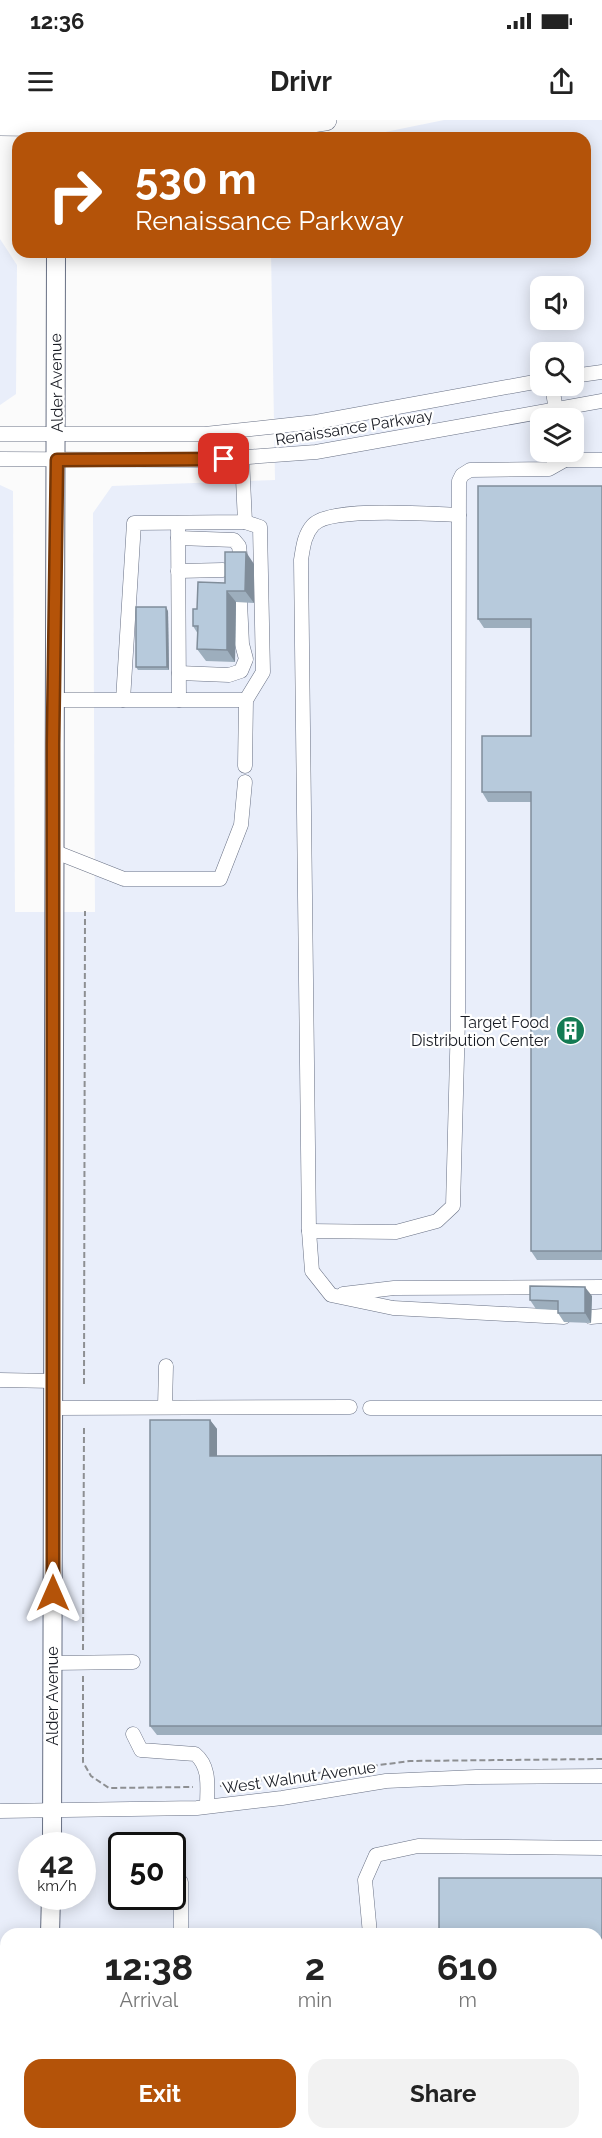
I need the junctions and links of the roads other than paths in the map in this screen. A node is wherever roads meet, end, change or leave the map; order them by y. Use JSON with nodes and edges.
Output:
{"nodes":[{"id":1,"x":326,"y":120,"type":"edge"},
{"id":2,"x":0,"y":125,"type":"edge"},
{"id":3,"x":57,"y":128,"type":"edge"},
{"id":4,"x":56,"y":258,"type":"edge"},
{"id":5,"x":602,"y":372,"type":"edge"},
{"id":6,"x":584,"y":374,"type":"edge"},
{"id":7,"x":530,"y":383,"type":"edge"},
{"id":8,"x":602,"y":402,"type":"edge"},
{"id":9,"x":580,"y":408,"type":"edge"},
{"id":10,"x":530,"y":418,"type":"edge"},
{"id":11,"x":0,"y":434,"type":"edge"},
{"id":12,"x":57,"y":434,"type":"junction"},
{"id":13,"x":242,"y":458,"type":"junction"},
{"id":14,"x":584,"y":458,"type":"edge"},
{"id":15,"x":0,"y":459,"type":"edge"},
{"id":16,"x":57,"y":460,"type":"junction"},
{"id":17,"x":602,"y":460,"type":"edge"},
{"id":18,"x":557,"y":462,"type":"edge"},
{"id":19,"x":459,"y":515,"type":"junction"},
{"id":20,"x":245,"y":522,"type":"junction"},
{"id":21,"x":178,"y":523,"type":"junction"},
{"id":22,"x":178,"y":538,"type":"junction"},
{"id":23,"x":241,"y":564,"type":"edge"},
{"id":24,"x":224,"y":570,"type":"edge"},
{"id":25,"x":178,"y":571,"type":"junction"},
{"id":26,"x":240,"y":603,"type":"edge"},
{"id":27,"x":179,"y":673,"type":"junction"},
{"id":28,"x":53,"y":700,"type":"junction"},
{"id":29,"x":123,"y":700,"type":"junction"},
{"id":30,"x":179,"y":700,"type":"junction"},
{"id":31,"x":246,"y":700,"type":"junction"},
{"id":32,"x":245,"y":766,"type":"dead end"},
{"id":33,"x":245,"y":782,"type":"dead end"},
{"id":34,"x":53,"y":851,"type":"junction"},
{"id":35,"x":309,"y":1231,"type":"junction"},
{"id":36,"x":602,"y":1287,"type":"edge"},
{"id":37,"x":331,"y":1295,"type":"junction"},
{"id":38,"x":564,"y":1317,"type":"edge"},
{"id":39,"x":166,"y":1366,"type":"dead end"},
{"id":40,"x":0,"y":1380,"type":"edge"},
{"id":41,"x":53,"y":1381,"type":"junction"},
{"id":42,"x":165,"y":1407,"type":"junction"},
{"id":43,"x":350,"y":1407,"type":"dead end"},
{"id":44,"x":54,"y":1408,"type":"junction"},
{"id":45,"x":370,"y":1408,"type":"dead end"},
{"id":46,"x":602,"y":1408,"type":"edge"},
{"id":47,"x":133,"y":1662,"type":"dead end"},
{"id":48,"x":52,"y":1663,"type":"junction"},
{"id":49,"x":133,"y":1734,"type":"dead end"},
{"id":50,"x":602,"y":1776,"type":"edge"},
{"id":51,"x":207,"y":1806,"type":"junction"},
{"id":52,"x":0,"y":1811,"type":"edge"},
{"id":53,"x":52,"y":1811,"type":"junction"},
{"id":54,"x":52,"y":1832,"type":"edge"},
{"id":55,"x":602,"y":1848,"type":"edge"},
{"id":56,"x":51,"y":1910,"type":"edge"},
{"id":57,"x":181,"y":1910,"type":"edge"},
{"id":58,"x":50,"y":1928,"type":"edge"},
{"id":59,"x":181,"y":1928,"type":"edge"},
{"id":60,"x":369,"y":1928,"type":"edge"}],
"edges":[{"from":1,"to":3,"type":"highway"},
{"from":2,"to":3,"type":"highway"},
{"from":4,"to":12,"type":"main road","name":"Alder Avenue"},
{"from":5,"to":6,"type":"street"},
{"from":7,"to":12,"type":"street","name":"Renaissance Parkway"},
{"from":8,"to":9,"type":"street","name":"Renaissance Parkway"},
{"from":10,"to":13,"type":"street","name":"Renaissance Parkway"},
{"from":11,"to":12,"type":"street","name":"Renaissance Parkway"},
{"from":12,"to":16,"type":"main road","name":"Alder Avenue"},
{"from":13,"to":16,"type":"street","name":"Renaissance Parkway"},
{"from":13,"to":20,"type":"street"},
{"from":14,"to":17,"type":"street"},
{"from":15,"to":16,"type":"street","name":"Renaissance Parkway"},
{"from":16,"to":28,"type":"main road","name":"Alder Avenue"},
{"from":18,"to":19,"type":"street"},
{"from":19,"to":35,"type":"street"},
{"from":19,"to":35,"type":"street"},
{"from":20,"to":21,"type":"street"},
{"from":20,"to":31,"type":"street"},
{"from":21,"to":22,"type":"street"},
{"from":21,"to":29,"type":"street"},
{"from":22,"to":23,"type":"street"},
{"from":22,"to":25,"type":"street"},
{"from":24,"to":25,"type":"street"},
{"from":25,"to":27,"type":"street"},
{"from":26,"to":27,"type":"street"},
{"from":27,"to":30,"type":"street"},
{"from":28,"to":29,"type":"street"},
{"from":28,"to":34,"type":"main road","name":"Alder Avenue"},
{"from":29,"to":30,"type":"street"},
{"from":30,"to":31,"type":"street"},
{"from":31,"to":32,"type":"street"},
{"from":33,"to":34,"type":"street"},
{"from":34,"to":41,"type":"main road","name":"Alder Avenue"},
{"from":35,"to":37,"type":"street"},
{"from":36,"to":37,"type":"street"},
{"from":37,"to":38,"type":"street"},
{"from":39,"to":42,"type":"street"},
{"from":40,"to":41,"type":"street"},
{"from":41,"to":44,"type":"main road","name":"Alder Avenue"},
{"from":42,"to":43,"type":"street"},
{"from":42,"to":44,"type":"street"},
{"from":44,"to":48,"type":"main road","name":"Alder Avenue"},
{"from":45,"to":46,"type":"street"},
{"from":47,"to":48,"type":"street"},
{"from":48,"to":53,"type":"main road","name":"Alder Avenue"},
{"from":49,"to":51,"type":"street"},
{"from":50,"to":51,"type":"street","name":"West Walnut Avenue"},
{"from":51,"to":53,"type":"street","name":"West Walnut Avenue"},
{"from":52,"to":53,"type":"street","name":"West Walnut Avenue"},
{"from":53,"to":54,"type":"main road","name":"Alder Avenue"},
{"from":55,"to":60,"type":"street"},
{"from":56,"to":58,"type":"main road"},
{"from":57,"to":59,"type":"street"}]}
